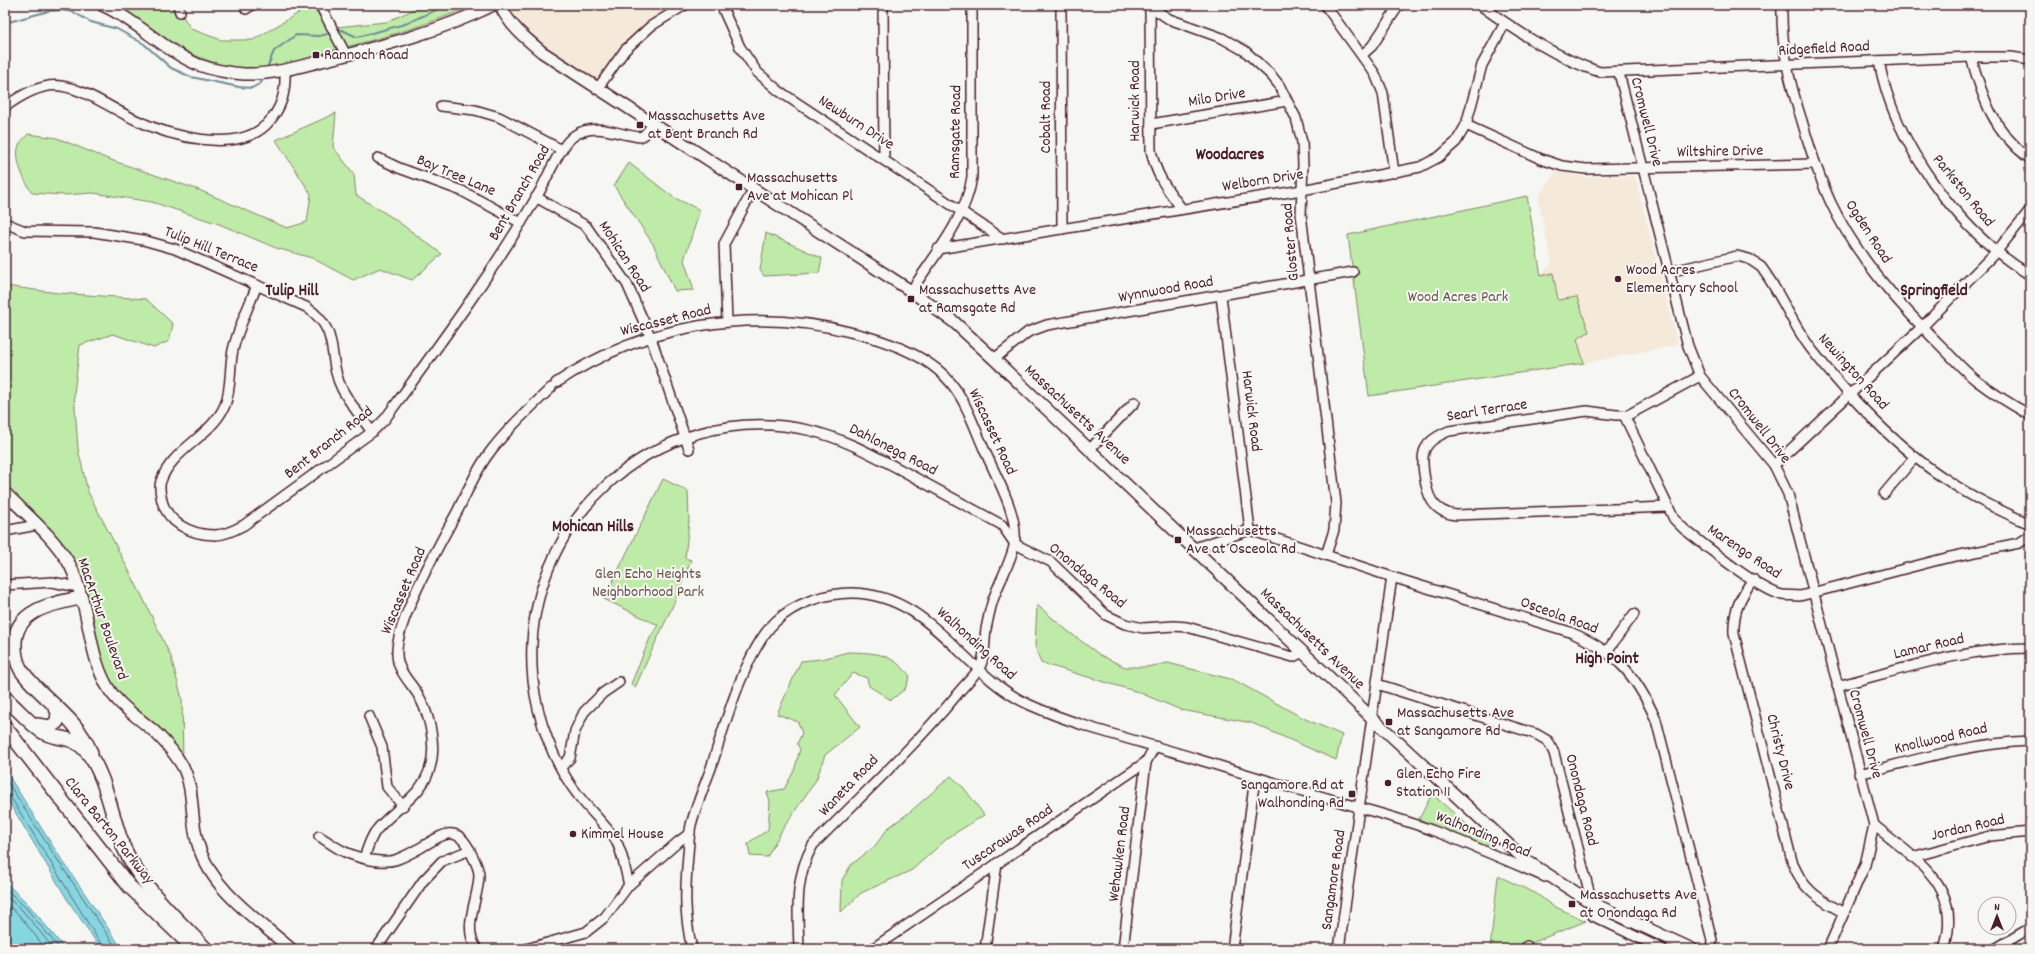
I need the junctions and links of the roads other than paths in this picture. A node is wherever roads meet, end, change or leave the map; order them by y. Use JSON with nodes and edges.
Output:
{"nodes":[{"id":1,"x":102,"y":5,"type":"edge"},
{"id":2,"x":320,"y":5,"type":"edge"},
{"id":3,"x":493,"y":5,"type":"edge"},
{"id":4,"x":500,"y":5,"type":"edge"},
{"id":5,"x":685,"y":5,"type":"edge"},
{"id":6,"x":721,"y":5,"type":"edge"},
{"id":7,"x":883,"y":5,"type":"edge"},
{"id":8,"x":972,"y":5,"type":"edge"},
{"id":9,"x":1061,"y":5,"type":"edge"},
{"id":10,"x":1325,"y":5,"type":"edge"},
{"id":11,"x":1399,"y":5,"type":"edge"},
{"id":12,"x":1480,"y":5,"type":"edge"},
{"id":13,"x":1782,"y":5,"type":"edge"},
{"id":14,"x":1149,"y":6,"type":"edge"},
{"id":15,"x":1505,"y":23,"type":"junction"},
{"id":16,"x":346,"y":55,"type":"junction"},
{"id":17,"x":1362,"y":55,"type":"junction"},
{"id":18,"x":1972,"y":57,"type":"junction"},
{"id":19,"x":2030,"y":60,"type":"edge"},
{"id":20,"x":1879,"y":61,"type":"junction"},
{"id":21,"x":1786,"y":66,"type":"junction"},
{"id":22,"x":285,"y":70,"type":"junction"},
{"id":23,"x":1619,"y":73,"type":"junction"},
{"id":24,"x":598,"y":88,"type":"junction"},
{"id":25,"x":1287,"y":101,"type":"junction"},
{"id":26,"x":441,"y":106,"type":"dead end"},
{"id":27,"x":5,"y":107,"type":"edge"},
{"id":28,"x":1151,"y":124,"type":"junction"},
{"id":29,"x":653,"y":125,"type":"junction"},
{"id":30,"x":1466,"y":125,"type":"junction"},
{"id":31,"x":562,"y":150,"type":"junction"},
{"id":32,"x":378,"y":158,"type":"dead end"},
{"id":33,"x":884,"y":159,"type":"junction"},
{"id":34,"x":2030,"y":159,"type":"edge"},
{"id":35,"x":1815,"y":164,"type":"junction"},
{"id":36,"x":1643,"y":168,"type":"junction"},
{"id":37,"x":1394,"y":173,"type":"junction"},
{"id":38,"x":753,"y":190,"type":"junction"},
{"id":39,"x":1302,"y":190,"type":"junction"},
{"id":40,"x":536,"y":197,"type":"junction"},
{"id":41,"x":1182,"y":209,"type":"junction"},
{"id":42,"x":962,"y":210,"type":"junction"},
{"id":43,"x":2030,"y":210,"type":"edge"},
{"id":44,"x":5,"y":223,"type":"edge"},
{"id":45,"x":521,"y":223,"type":"junction"},
{"id":46,"x":1062,"y":229,"type":"junction"},
{"id":47,"x":1003,"y":239,"type":"junction"},
{"id":48,"x":938,"y":249,"type":"junction"},
{"id":49,"x":1997,"y":251,"type":"junction"},
{"id":50,"x":1352,"y":272,"type":"dead end"},
{"id":51,"x":1669,"y":272,"type":"junction"},
{"id":52,"x":2030,"y":275,"type":"edge"},
{"id":53,"x":1308,"y":279,"type":"junction"},
{"id":54,"x":257,"y":285,"type":"junction"},
{"id":55,"x":911,"y":291,"type":"junction"},
{"id":56,"x":1221,"y":296,"type":"junction"},
{"id":57,"x":727,"y":321,"type":"junction"},
{"id":58,"x":1922,"y":327,"type":"junction"},
{"id":59,"x":651,"y":338,"type":"junction"},
{"id":60,"x":994,"y":359,"type":"junction"},
{"id":61,"x":1700,"y":376,"type":"junction"},
{"id":62,"x":1851,"y":394,"type":"junction"},
{"id":63,"x":1135,"y":402,"type":"dead end"},
{"id":64,"x":1624,"y":415,"type":"junction"},
{"id":65,"x":2030,"y":416,"type":"edge"},
{"id":66,"x":372,"y":432,"type":"junction"},
{"id":67,"x":685,"y":437,"type":"junction"},
{"id":68,"x":689,"y":449,"type":"dead end"},
{"id":69,"x":1090,"y":449,"type":"junction"},
{"id":70,"x":1915,"y":457,"type":"junction"},
{"id":71,"x":1774,"y":465,"type":"junction"},
{"id":72,"x":5,"y":493,"type":"edge"},
{"id":73,"x":1884,"y":494,"type":"dead end"},
{"id":74,"x":1668,"y":507,"type":"junction"},
{"id":75,"x":2030,"y":524,"type":"edge"},
{"id":76,"x":37,"y":525,"type":"junction"},
{"id":77,"x":1250,"y":530,"type":"junction"},
{"id":78,"x":5,"y":531,"type":"edge"},
{"id":79,"x":2030,"y":536,"type":"edge"},
{"id":80,"x":1015,"y":544,"type":"junction"},
{"id":81,"x":1194,"y":548,"type":"junction"},
{"id":82,"x":1326,"y":555,"type":"junction"},
{"id":83,"x":1392,"y":577,"type":"junction"},
{"id":84,"x":1753,"y":579,"type":"junction"},
{"id":85,"x":5,"y":585,"type":"edge"},
{"id":86,"x":80,"y":592,"type":"junction"},
{"id":87,"x":1813,"y":592,"type":"junction"},
{"id":88,"x":1634,"y":614,"type":"dead end"},
{"id":89,"x":2030,"y":648,"type":"edge"},
{"id":90,"x":1607,"y":651,"type":"junction"},
{"id":91,"x":1303,"y":652,"type":"junction"},
{"id":92,"x":979,"y":669,"type":"junction"},
{"id":93,"x":619,"y":682,"type":"dead end"},
{"id":94,"x":1377,"y":684,"type":"junction"},
{"id":95,"x":1837,"y":686,"type":"junction"},
{"id":96,"x":5,"y":698,"type":"edge"},
{"id":97,"x":50,"y":700,"type":"junction"},
{"id":98,"x":369,"y":716,"type":"dead end"},
{"id":99,"x":1371,"y":717,"type":"junction"},
{"id":100,"x":34,"y":724,"type":"junction"},
{"id":101,"x":5,"y":727,"type":"edge"},
{"id":102,"x":2030,"y":741,"type":"edge"},
{"id":103,"x":1155,"y":746,"type":"junction"},
{"id":104,"x":94,"y":762,"type":"junction"},
{"id":105,"x":1146,"y":762,"type":"junction"},
{"id":106,"x":561,"y":767,"type":"junction"},
{"id":107,"x":1860,"y":774,"type":"junction"},
{"id":108,"x":1255,"y":778,"type":"junction"},
{"id":109,"x":403,"y":806,"type":"junction"},
{"id":110,"x":1358,"y":808,"type":"junction"},
{"id":111,"x":1874,"y":825,"type":"junction"},
{"id":112,"x":117,"y":829,"type":"junction"},
{"id":113,"x":2030,"y":832,"type":"edge"},
{"id":114,"x":690,"y":833,"type":"junction"},
{"id":115,"x":319,"y":836,"type":"dead end"},
{"id":116,"x":97,"y":848,"type":"junction"},
{"id":117,"x":470,"y":850,"type":"junction"},
{"id":118,"x":1912,"y":857,"type":"junction"},
{"id":119,"x":364,"y":858,"type":"junction"},
{"id":120,"x":997,"y":864,"type":"junction"},
{"id":121,"x":1555,"y":881,"type":"junction"},
{"id":122,"x":629,"y":885,"type":"junction"},
{"id":123,"x":1592,"y":903,"type":"junction"},
{"id":124,"x":1844,"y":913,"type":"junction"},
{"id":125,"x":2030,"y":928,"type":"edge"},
{"id":126,"x":194,"y":949,"type":"edge"},
{"id":127,"x":206,"y":949,"type":"edge"},
{"id":128,"x":291,"y":949,"type":"edge"},
{"id":129,"x":376,"y":949,"type":"edge"},
{"id":130,"x":477,"y":949,"type":"edge"},
{"id":131,"x":526,"y":949,"type":"edge"},
{"id":132,"x":692,"y":949,"type":"edge"},
{"id":133,"x":799,"y":949,"type":"edge"},
{"id":134,"x":872,"y":949,"type":"edge"},
{"id":135,"x":986,"y":949,"type":"edge"},
{"id":136,"x":1123,"y":949,"type":"edge"},
{"id":137,"x":1232,"y":949,"type":"edge"},
{"id":138,"x":1340,"y":949,"type":"edge"},
{"id":139,"x":1662,"y":949,"type":"edge"},
{"id":140,"x":1692,"y":949,"type":"edge"},
{"id":141,"x":1711,"y":949,"type":"edge"},
{"id":142,"x":1828,"y":949,"type":"edge"},
{"id":143,"x":1944,"y":949,"type":"edge"},
{"id":144,"x":1995,"y":949,"type":"edge"}],
"edges":[{"from":1,"to":22,"type":"main road"},
{"from":2,"to":16,"type":"street"},
{"from":3,"to":16,"type":"main road"},
{"from":4,"to":24,"type":"main road","name":"Massachusetts Avenue"},
{"from":5,"to":24,"type":"street"},
{"from":6,"to":33,"type":"street","name":"Newburn Drive"},
{"from":7,"to":33,"type":"street"},
{"from":8,"to":42,"type":"street","name":"Ramsgate Road"},
{"from":9,"to":46,"type":"street","name":"Cobalt Road"},
{"from":10,"to":17,"type":"street"},
{"from":11,"to":17,"type":"street"},
{"from":12,"to":15,"type":"street","name":"Cromwell Drive"},
{"from":13,"to":21,"type":"street","name":"Ogden Road"},
{"from":14,"to":25,"type":"street","name":"Gloster Road"},
{"from":14,"to":28,"type":"street","name":"Harwick Road"},
{"from":15,"to":23,"type":"street","name":"Cromwell Drive"},
{"from":15,"to":30,"type":"street","name":"Welborn Drive"},
{"from":16,"to":22,"type":"main road"},
{"from":17,"to":37,"type":"street"},
{"from":18,"to":19,"type":"street","name":"Ridgefield Road"},
{"from":18,"to":20,"type":"street","name":"Ridgefield Road"},
{"from":18,"to":34,"type":"street"},
{"from":20,"to":21,"type":"street","name":"Ridgefield Road"},
{"from":20,"to":49,"type":"street","name":"Parkston Road"},
{"from":21,"to":23,"type":"street","name":"Ridgefield Road"},
{"from":21,"to":35,"type":"street","name":"Ogden Road"},
{"from":22,"to":27,"type":"street"},
{"from":23,"to":36,"type":"street","name":"Cromwell Drive"},
{"from":24,"to":29,"type":"main road","name":"Massachusetts Avenue"},
{"from":25,"to":28,"type":"street","name":"Milo Drive"},
{"from":25,"to":39,"type":"street","name":"Gloster Road"},
{"from":26,"to":31,"type":"street"},
{"from":28,"to":41,"type":"street","name":"Harwick Road"},
{"from":29,"to":31,"type":"street","name":"Bent Branch Road"},
{"from":29,"to":38,"type":"main road","name":"Massachusetts Avenue"},
{"from":30,"to":36,"type":"street","name":"Wiltshire Drive"},
{"from":30,"to":37,"type":"street","name":"Welborn Drive"},
{"from":31,"to":40,"type":"street","name":"Bent Branch Road"},
{"from":32,"to":45,"type":"street","name":"Bay Tree Lane"},
{"from":33,"to":42,"type":"street","name":"Newburn Drive"},
{"from":35,"to":36,"type":"street","name":"Wiltshire Drive"},
{"from":35,"to":58,"type":"street","name":"Ogden Road"},
{"from":36,"to":51,"type":"street","name":"Cromwell Drive"},
{"from":37,"to":39,"type":"street","name":"Welborn Drive"},
{"from":38,"to":55,"type":"main road","name":"Massachusetts Avenue"},
{"from":38,"to":57,"type":"street"},
{"from":39,"to":41,"type":"street","name":"Welborn Drive"},
{"from":39,"to":53,"type":"street","name":"Gloster Road"},
{"from":40,"to":45,"type":"street","name":"Bent Branch Road"},
{"from":40,"to":59,"type":"street","name":"Mohican Road"},
{"from":41,"to":46,"type":"street","name":"Welborn Drive"},
{"from":42,"to":47,"type":"street","name":"Newburn Drive"},
{"from":42,"to":48,"type":"street","name":"Ramsgate Road"},
{"from":43,"to":49,"type":"street"},
{"from":44,"to":54,"type":"street","name":"Tulip Hill Terrace"},
{"from":45,"to":66,"type":"street","name":"Bent Branch Road"},
{"from":46,"to":47,"type":"street","name":"Welborn Drive"},
{"from":47,"to":48,"type":"street","name":"Welborn Drive"},
{"from":48,"to":55,"type":"street","name":"Ramsgate Road"},
{"from":49,"to":52,"type":"street","name":"Parkston Road"},
{"from":49,"to":58,"type":"street"},
{"from":50,"to":53,"type":"street","name":"Wynnwood Road"},
{"from":51,"to":61,"type":"street","name":"Cromwell Drive"},
{"from":51,"to":62,"type":"street","name":"Newington Road"},
{"from":53,"to":56,"type":"street","name":"Wynnwood Road"},
{"from":53,"to":82,"type":"street","name":"Gloster Road"},
{"from":54,"to":66,"type":"street","name":"Tulip Hill Terrace"},
{"from":54,"to":66,"type":"street","name":"Bent Branch Road"},
{"from":55,"to":60,"type":"main road","name":"Massachusetts Avenue"},
{"from":56,"to":60,"type":"street","name":"Wynnwood Road"},
{"from":56,"to":77,"type":"street","name":"Harwick Road"},
{"from":57,"to":59,"type":"street","name":"Wiscasset Road"},
{"from":57,"to":80,"type":"street","name":"Wiscasset Road"},
{"from":58,"to":62,"type":"street"},
{"from":58,"to":65,"type":"street","name":"Ogden Road"},
{"from":59,"to":67,"type":"street","name":"Mohican Road"},
{"from":59,"to":109,"type":"street","name":"Wiscasset Road"},
{"from":60,"to":69,"type":"main road","name":"Massachusetts Avenue"},
{"from":61,"to":64,"type":"street","name":"Searl Terrace"},
{"from":61,"to":71,"type":"street","name":"Cromwell Drive"},
{"from":62,"to":70,"type":"street","name":"Newington Road"},
{"from":62,"to":71,"type":"street"},
{"from":63,"to":69,"type":"street"},
{"from":64,"to":74,"type":"street","name":"Marengo Road"},
{"from":64,"to":74,"type":"street","name":"Searl Terrace"},
{"from":67,"to":68,"type":"street","name":"Mohican Road"},
{"from":67,"to":80,"type":"street","name":"Dahlonega Road"},
{"from":67,"to":106,"type":"street","name":"Dahlonega Road"},
{"from":69,"to":81,"type":"main road","name":"Massachusetts Avenue"},
{"from":70,"to":73,"type":"street"},
{"from":70,"to":75,"type":"street","name":"Newington Road"},
{"from":71,"to":87,"type":"street","name":"Cromwell Drive"},
{"from":72,"to":76,"type":"main road","name":"MacArthur Boulevard"},
{"from":74,"to":84,"type":"street","name":"Marengo Road"},
{"from":76,"to":78,"type":"street"},
{"from":76,"to":86,"type":"main road","name":"MacArthur Boulevard"},
{"from":77,"to":81,"type":"street"},
{"from":77,"to":82,"type":"street","name":"Osceola Road"},
{"from":79,"to":87,"type":"street","name":"Marengo Road"},
{"from":80,"to":91,"type":"street","name":"Onondaga Road"},
{"from":80,"to":92,"type":"street","name":"Wiscasset Road"},
{"from":81,"to":91,"type":"main road","name":"Massachusetts Avenue"},
{"from":82,"to":83,"type":"street","name":"Osceola Road"},
{"from":83,"to":90,"type":"street","name":"Osceola Road"},
{"from":83,"to":94,"type":"street","name":"Sangamore Road"},
{"from":84,"to":87,"type":"street","name":"Marengo Road"},
{"from":84,"to":124,"type":"street","name":"Christy Drive"},
{"from":85,"to":86,"type":"street"},
{"from":86,"to":97,"type":"highway"},
{"from":86,"to":128,"type":"main road","name":"MacArthur Boulevard"},
{"from":87,"to":95,"type":"street","name":"Cromwell Drive"},
{"from":88,"to":90,"type":"street"},
{"from":89,"to":95,"type":"street","name":"Lamar Road"},
{"from":90,"to":141,"type":"street","name":"Osceola Road"},
{"from":91,"to":99,"type":"main road","name":"Massachusetts Avenue"},
{"from":92,"to":103,"type":"street","name":"Walhonding Road"},
{"from":92,"to":114,"type":"street","name":"Walhonding Road"},
{"from":92,"to":133,"type":"street","name":"Waneta Road"},
{"from":93,"to":106,"type":"street"},
{"from":94,"to":99,"type":"street","name":"Sangamore Road"},
{"from":94,"to":123,"type":"street","name":"Onondaga Road"},
{"from":95,"to":107,"type":"street","name":"Cromwell Drive"},
{"from":96,"to":100,"type":"highway","name":"Clara Barton Parkway"},
{"from":97,"to":100,"type":"highway"},
{"from":97,"to":104,"type":"highway"},
{"from":98,"to":109,"type":"street"},
{"from":99,"to":110,"type":"street","name":"Sangamore Road"},
{"from":99,"to":121,"type":"main road","name":"Massachusetts Avenue"},
{"from":100,"to":104,"type":"highway","name":"Clara Barton Parkway"},
{"from":101,"to":116,"type":"highway","name":"Clara Barton Parkway"},
{"from":102,"to":107,"type":"street","name":"Knollwood Road"},
{"from":103,"to":105,"type":"street","name":"Tuscarawas Road"},
{"from":103,"to":108,"type":"street","name":"Walhonding Road"},
{"from":104,"to":112,"type":"highway","name":"Clara Barton Parkway"},
{"from":105,"to":120,"type":"street","name":"Tuscarawas Road"},
{"from":105,"to":136,"type":"street","name":"Wehawken Road"},
{"from":106,"to":122,"type":"street"},
{"from":107,"to":111,"type":"street","name":"Cromwell Drive"},
{"from":108,"to":110,"type":"street","name":"Walhonding Road"},
{"from":108,"to":137,"type":"street"},
{"from":109,"to":119,"type":"street","name":"Wiscasset Road"},
{"from":110,"to":121,"type":"street","name":"Walhonding Road"},
{"from":110,"to":138,"type":"street","name":"Sangamore Road"},
{"from":111,"to":118,"type":"street"},
{"from":111,"to":124,"type":"street","name":"Cromwell Drive"},
{"from":112,"to":116,"type":"highway"},
{"from":112,"to":127,"type":"highway","name":"Clara Barton Parkway"},
{"from":113,"to":118,"type":"street","name":"Jordan Road"},
{"from":114,"to":122,"type":"street"},
{"from":114,"to":132,"type":"street","name":"Walhonding Road"},
{"from":115,"to":119,"type":"street"},
{"from":116,"to":126,"type":"highway","name":"Clara Barton Parkway"},
{"from":117,"to":119,"type":"street"},
{"from":117,"to":129,"type":"street"},
{"from":117,"to":130,"type":"street"},
{"from":118,"to":143,"type":"street"},
{"from":120,"to":134,"type":"street","name":"Tuscarawas Road"},
{"from":120,"to":135,"type":"street"},
{"from":121,"to":123,"type":"main road","name":"Massachusetts Avenue"},
{"from":122,"to":131,"type":"street"},
{"from":123,"to":139,"type":"street"},
{"from":123,"to":140,"type":"main road","name":"Massachusetts Avenue"},
{"from":124,"to":142,"type":"street","name":"Cromwell Drive"},
{"from":125,"to":144,"type":"street"}]}
